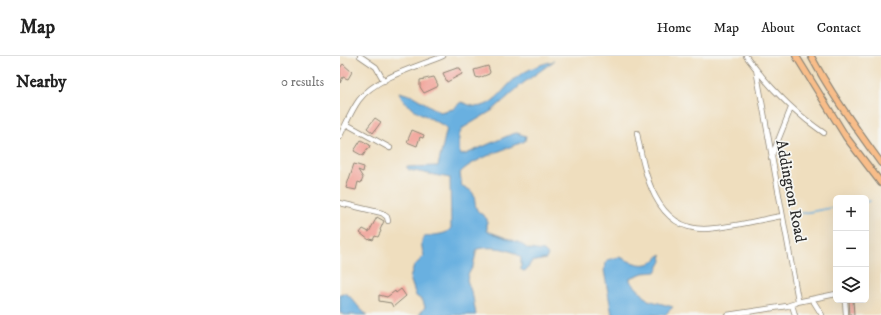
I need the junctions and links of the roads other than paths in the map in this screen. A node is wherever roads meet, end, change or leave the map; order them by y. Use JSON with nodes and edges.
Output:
{"nodes":[{"id":1,"x":360,"y":56,"type":"edge"},
{"id":2,"x":443,"y":56,"type":"edge"},
{"id":3,"x":746,"y":56,"type":"edge"},
{"id":4,"x":796,"y":56,"type":"edge"},
{"id":5,"x":811,"y":56,"type":"edge"},
{"id":6,"x":756,"y":69,"type":"junction"},
{"id":7,"x":384,"y":81,"type":"junction"},
{"id":8,"x":791,"y":108,"type":"junction"},
{"id":9,"x":346,"y":124,"type":"junction"},
{"id":10,"x":637,"y":133,"type":"dead end"},
{"id":11,"x":824,"y":133,"type":"dead end"},
{"id":12,"x":340,"y":136,"type":"edge"},
{"id":13,"x":390,"y":148,"type":"dead end"},
{"id":14,"x":771,"y":158,"type":"junction"},
{"id":15,"x":881,"y":163,"type":"edge"},
{"id":16,"x":881,"y":182,"type":"edge"},
{"id":17,"x":340,"y":203,"type":"edge"},
{"id":18,"x":782,"y":216,"type":"junction"},
{"id":19,"x":388,"y":221,"type":"dead end"},
{"id":20,"x":833,"y":295,"type":"edge"},
{"id":21,"x":812,"y":299,"type":"junction"},
{"id":22,"x":795,"y":303,"type":"junction"},
{"id":23,"x":845,"y":303,"type":"edge"},
{"id":24,"x":727,"y":315,"type":"edge"},
{"id":25,"x":795,"y":315,"type":"edge"},
{"id":26,"x":822,"y":315,"type":"edge"},
{"id":27,"x":846,"y":315,"type":"edge"}],
"edges":[{"from":1,"to":7,"type":"street"},
{"from":2,"to":7,"type":"street"},
{"from":3,"to":6,"type":"street"},
{"from":4,"to":16,"type":"main road"},
{"from":5,"to":15,"type":"main road"},
{"from":6,"to":8,"type":"street"},
{"from":6,"to":14,"type":"street","name":"Addington Road"},
{"from":7,"to":9,"type":"street"},
{"from":8,"to":11,"type":"street"},
{"from":8,"to":14,"type":"street"},
{"from":9,"to":12,"type":"street"},
{"from":9,"to":13,"type":"street"},
{"from":10,"to":18,"type":"street"},
{"from":14,"to":18,"type":"street","name":"Addington Road"},
{"from":17,"to":19,"type":"street"},
{"from":18,"to":22,"type":"street","name":"Addington Road"},
{"from":20,"to":21,"type":"street"},
{"from":21,"to":22,"type":"street"},
{"from":21,"to":26,"type":"street"},
{"from":22,"to":24,"type":"street"},
{"from":22,"to":25,"type":"street","name":"Addington Road"},
{"from":23,"to":27,"type":"street"}]}
